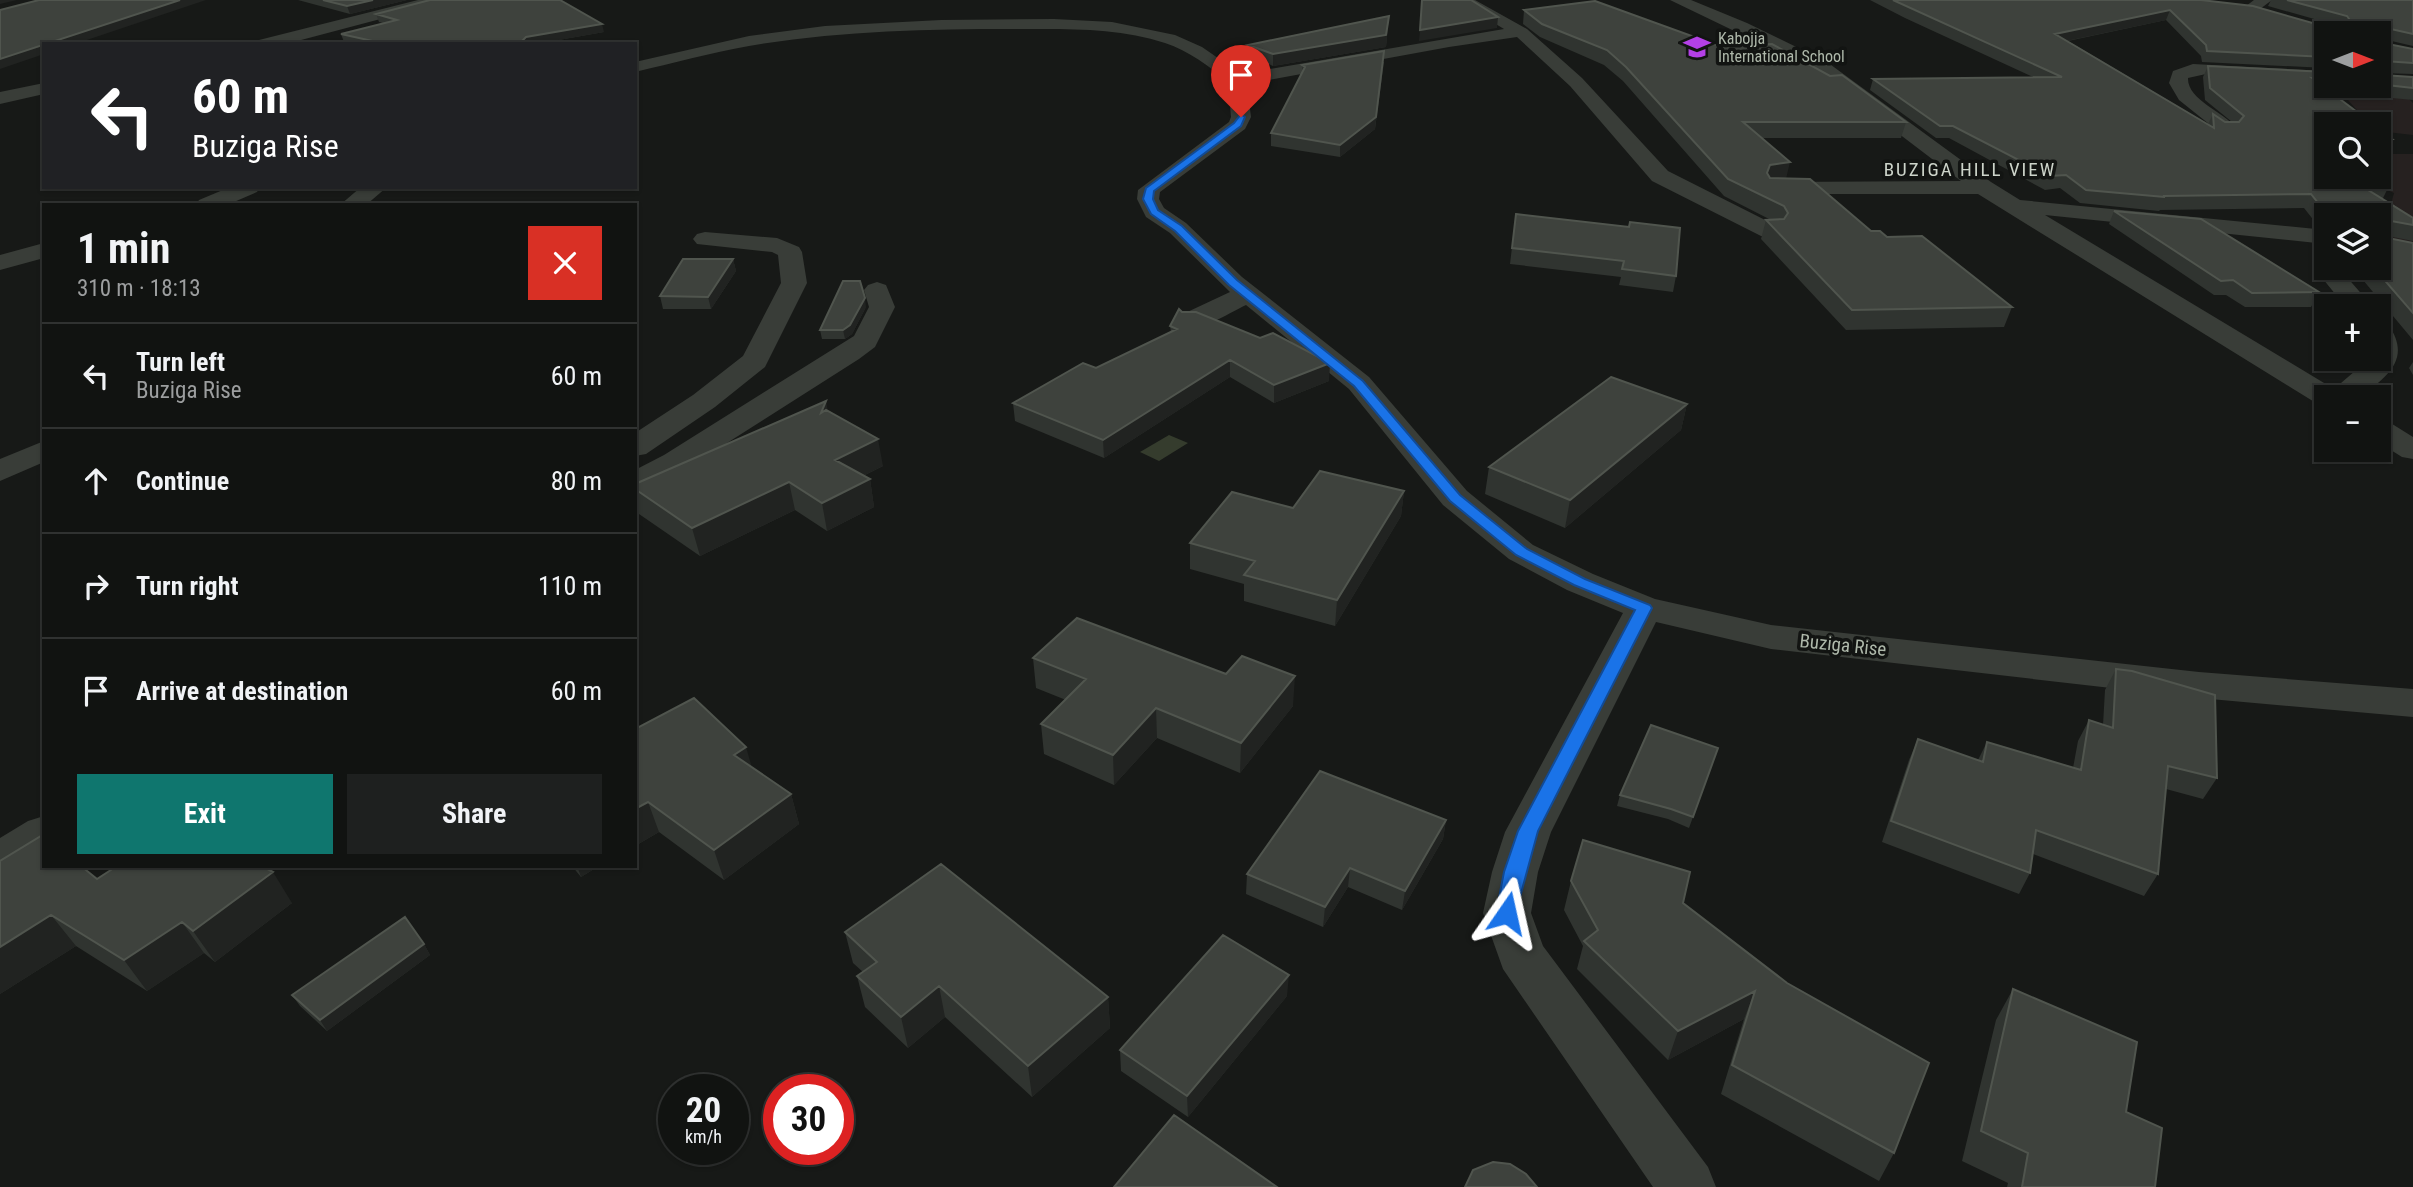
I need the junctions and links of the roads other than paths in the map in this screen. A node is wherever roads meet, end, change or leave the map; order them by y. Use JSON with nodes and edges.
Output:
{"nodes":[{"id":1,"x":436,"y":0,"type":"edge"},
{"id":2,"x":1464,"y":0,"type":"edge"},
{"id":3,"x":1678,"y":0,"type":"edge"},
{"id":4,"x":2264,"y":0,"type":"edge"},
{"id":5,"x":2250,"y":9,"type":"edge"},
{"id":6,"x":1521,"y":32,"type":"junction"},
{"id":7,"x":273,"y":42,"type":"edge"},
{"id":8,"x":637,"y":66,"type":"edge"},
{"id":9,"x":2314,"y":75,"type":"edge"},
{"id":10,"x":1237,"y":80,"type":"junction"},
{"id":11,"x":0,"y":86,"type":"edge"},
{"id":12,"x":38,"y":90,"type":"edge"},
{"id":13,"x":0,"y":98,"type":"edge"},
{"id":14,"x":2226,"y":128,"type":"edge"},
{"id":15,"x":1983,"y":187,"type":"junction"},
{"id":16,"x":244,"y":189,"type":"edge"},
{"id":17,"x":373,"y":189,"type":"edge"},
{"id":18,"x":1776,"y":189,"type":"edge"},
{"id":19,"x":212,"y":203,"type":"edge"},
{"id":20,"x":354,"y":203,"type":"edge"},
{"id":21,"x":2015,"y":205,"type":"junction"},
{"id":22,"x":1769,"y":231,"type":"edge"},
{"id":23,"x":2296,"y":232,"type":"junction"},
{"id":24,"x":2314,"y":235,"type":"edge"},
{"id":25,"x":705,"y":239,"type":"dead end"},
{"id":26,"x":42,"y":251,"type":"edge"},
{"id":27,"x":2314,"y":254,"type":"edge"},
{"id":28,"x":0,"y":263,"type":"edge"},
{"id":29,"x":2336,"y":280,"type":"edge"},
{"id":30,"x":877,"y":290,"type":"dead end"},
{"id":31,"x":1248,"y":294,"type":"junction"},
{"id":32,"x":2348,"y":294,"type":"edge"},
{"id":33,"x":1192,"y":320,"type":"edge"},
{"id":34,"x":2372,"y":371,"type":"edge"},
{"id":35,"x":2357,"y":385,"type":"edge"},
{"id":36,"x":2314,"y":390,"type":"edge"},
{"id":37,"x":2391,"y":437,"type":"edge"},
{"id":38,"x":637,"y":446,"type":"edge"},
{"id":39,"x":2413,"y":450,"type":"edge"},
{"id":40,"x":42,"y":451,"type":"edge"},
{"id":41,"x":0,"y":471,"type":"edge"},
{"id":42,"x":637,"y":482,"type":"edge"},
{"id":43,"x":1644,"y":608,"type":"junction"},
{"id":44,"x":2413,"y":703,"type":"edge"},
{"id":45,"x":42,"y":834,"type":"edge"},
{"id":46,"x":0,"y":860,"type":"edge"},
{"id":47,"x":1686,"y":1187,"type":"edge"}],
"edges":[{"from":1,"to":7,"type":"street"},
{"from":2,"to":6,"type":"street"},
{"from":3,"to":15,"type":"street"},
{"from":4,"to":5,"type":"street"},
{"from":6,"to":10,"type":"street"},
{"from":6,"to":22,"type":"street"},
{"from":8,"to":10,"type":"street"},
{"from":9,"to":14,"type":"street"},
{"from":10,"to":31,"type":"street","name":"Buziga Rise"},
{"from":11,"to":12,"type":"street"},
{"from":12,"to":13,"type":"street"},
{"from":15,"to":18,"type":"street"},
{"from":15,"to":21,"type":"street"},
{"from":16,"to":19,"type":"street"},
{"from":17,"to":20,"type":"street"},
{"from":21,"to":23,"type":"street"},
{"from":21,"to":36,"type":"street"},
{"from":23,"to":24,"type":"street"},
{"from":23,"to":27,"type":"street"},
{"from":25,"to":38,"type":"street"},
{"from":26,"to":28,"type":"street"},
{"from":29,"to":32,"type":"street"},
{"from":30,"to":42,"type":"street"},
{"from":31,"to":33,"type":"street"},
{"from":31,"to":43,"type":"street","name":"Buziga Rise"},
{"from":34,"to":35,"type":"street"},
{"from":37,"to":39,"type":"street"},
{"from":40,"to":41,"type":"street"},
{"from":43,"to":44,"type":"street","name":"Buziga Rise"},
{"from":43,"to":47,"type":"street"},
{"from":45,"to":46,"type":"street"}]}
